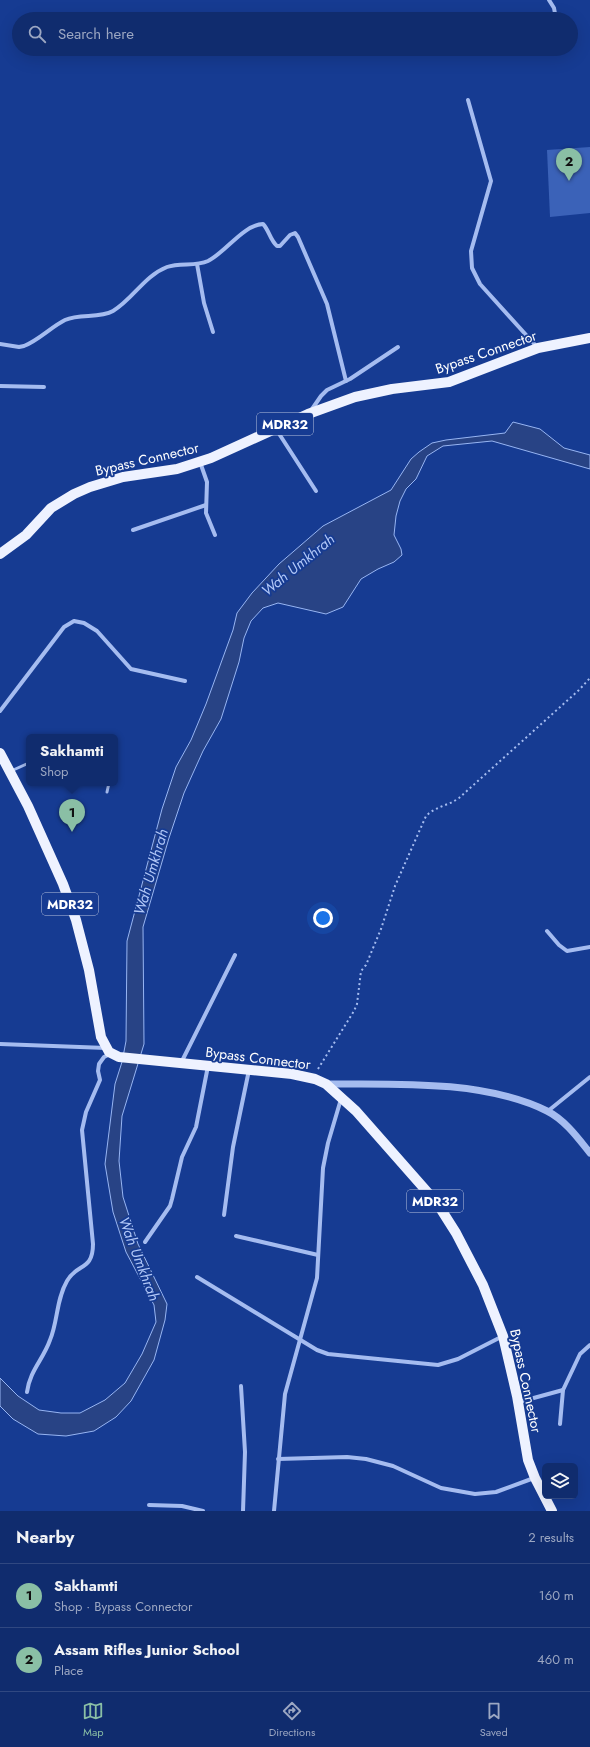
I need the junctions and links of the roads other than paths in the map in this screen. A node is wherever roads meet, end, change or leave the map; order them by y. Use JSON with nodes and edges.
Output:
{"nodes":[{"id":1,"x":550,"y":0,"type":"edge"},
{"id":2,"x":555,"y":12,"type":"edge"},
{"id":3,"x":468,"y":100,"type":"dead end"},
{"id":4,"x":196,"y":264,"type":"junction"},
{"id":5,"x":213,"y":332,"type":"dead end"},
{"id":6,"x":587,"y":336,"type":"edge"},
{"id":7,"x":0,"y":344,"type":"edge"},
{"id":8,"x":398,"y":347,"type":"dead end"},
{"id":9,"x":538,"y":348,"type":"junction"},
{"id":10,"x":346,"y":381,"type":"junction"},
{"id":11,"x":0,"y":386,"type":"edge"},
{"id":12,"x":44,"y":387,"type":"dead end"},
{"id":13,"x":308,"y":414,"type":"junction"},
{"id":14,"x":275,"y":429,"type":"junction"},
{"id":15,"x":200,"y":462,"type":"junction"},
{"id":16,"x":316,"y":491,"type":"dead end"},
{"id":17,"x":206,"y":505,"type":"junction"},
{"id":18,"x":133,"y":530,"type":"dead end"},
{"id":19,"x":216,"y":535,"type":"dead end"},
{"id":20,"x":0,"y":554,"type":"edge"},
{"id":21,"x":185,"y":681,"type":"dead end"},
{"id":22,"x":0,"y":711,"type":"edge"},
{"id":23,"x":0,"y":754,"type":"edge"},
{"id":24,"x":26,"y":764,"type":"edge"},
{"id":25,"x":10,"y":772,"type":"junction"},
{"id":26,"x":108,"y":786,"type":"edge"},
{"id":27,"x":107,"y":792,"type":"dead end"},
{"id":28,"x":547,"y":931,"type":"dead end"},
{"id":29,"x":590,"y":947,"type":"edge"},
{"id":30,"x":236,"y":955,"type":"dead end"},
{"id":31,"x":0,"y":1044,"type":"edge"},
{"id":32,"x":112,"y":1053,"type":"junction"},
{"id":33,"x":181,"y":1063,"type":"junction"},
{"id":34,"x":208,"y":1066,"type":"junction"},
{"id":35,"x":249,"y":1070,"type":"junction"},
{"id":36,"x":590,"y":1077,"type":"edge"},
{"id":37,"x":326,"y":1084,"type":"junction"},
{"id":38,"x":342,"y":1097,"type":"junction"},
{"id":39,"x":548,"y":1111,"type":"junction"},
{"id":40,"x":590,"y":1153,"type":"edge"},
{"id":41,"x":224,"y":1215,"type":"dead end"},
{"id":42,"x":236,"y":1236,"type":"dead end"},
{"id":43,"x":145,"y":1242,"type":"dead end"},
{"id":44,"x":318,"y":1256,"type":"junction"},
{"id":45,"x":197,"y":1277,"type":"dead end"},
{"id":46,"x":503,"y":1336,"type":"junction"},
{"id":47,"x":299,"y":1340,"type":"junction"},
{"id":48,"x":590,"y":1344,"type":"edge"},
{"id":49,"x":240,"y":1386,"type":"dead end"},
{"id":50,"x":563,"y":1390,"type":"junction"},
{"id":51,"x":27,"y":1392,"type":"dead end"},
{"id":52,"x":518,"y":1402,"type":"junction"},
{"id":53,"x":560,"y":1424,"type":"dead end"},
{"id":54,"x":278,"y":1459,"type":"junction"},
{"id":55,"x":534,"y":1478,"type":"junction"},
{"id":56,"x":149,"y":1505,"type":"dead end"},
{"id":57,"x":202,"y":1511,"type":"edge"},
{"id":58,"x":243,"y":1511,"type":"edge"},
{"id":59,"x":274,"y":1511,"type":"edge"},
{"id":60,"x":552,"y":1511,"type":"edge"}],
"edges":[{"from":1,"to":2,"type":"street"},
{"from":3,"to":9,"type":"street"},
{"from":4,"to":5,"type":"street"},
{"from":4,"to":7,"type":"street"},
{"from":4,"to":10,"type":"street"},
{"from":6,"to":9,"type":"main road","name":"Bypass Connector","number":"MDR32"},
{"from":8,"to":10,"type":"street"},
{"from":9,"to":13,"type":"main road","name":"Bypass Connector","number":"MDR32"},
{"from":10,"to":13,"type":"street"},
{"from":11,"to":12,"type":"street"},
{"from":13,"to":14,"type":"main road","name":"Bypass Connector","number":"MDR32"},
{"from":14,"to":15,"type":"main road","name":"Bypass Connector","number":"MDR32"},
{"from":14,"to":16,"type":"street"},
{"from":15,"to":17,"type":"street"},
{"from":15,"to":20,"type":"main road","name":"Bypass Connector","number":"MDR32"},
{"from":17,"to":18,"type":"street"},
{"from":17,"to":19,"type":"street"},
{"from":21,"to":22,"type":"street"},
{"from":23,"to":25,"type":"main road","number":"MDR32"},
{"from":24,"to":25,"type":"lane"},
{"from":25,"to":32,"type":"main road","number":"MDR32"},
{"from":26,"to":27,"type":"lane"},
{"from":28,"to":29,"type":"street"},
{"from":30,"to":33,"type":"street"},
{"from":31,"to":32,"type":"street"},
{"from":32,"to":33,"type":"main road","name":"Bypass Connector","number":"MDR32"},
{"from":32,"to":51,"type":"street"},
{"from":33,"to":34,"type":"main road","name":"Bypass Connector","number":"MDR32"},
{"from":34,"to":35,"type":"main road","name":"Bypass Connector","number":"MDR32"},
{"from":34,"to":43,"type":"street"},
{"from":35,"to":37,"type":"main road","name":"Bypass Connector","number":"MDR32"},
{"from":35,"to":41,"type":"street"},
{"from":36,"to":39,"type":"street"},
{"from":37,"to":38,"type":"main road","name":"Bypass Connector","number":"MDR32"},
{"from":37,"to":39,"type":"street"},
{"from":38,"to":44,"type":"street"},
{"from":38,"to":46,"type":"main road","name":"Bypass Connector","number":"MDR32"},
{"from":39,"to":40,"type":"street"},
{"from":42,"to":44,"type":"street"},
{"from":44,"to":47,"type":"street"},
{"from":45,"to":47,"type":"street"},
{"from":46,"to":47,"type":"street"},
{"from":46,"to":52,"type":"main road","name":"Bypass Connector","number":"MDR32"},
{"from":47,"to":54,"type":"street"},
{"from":48,"to":50,"type":"street"},
{"from":49,"to":58,"type":"street"},
{"from":50,"to":52,"type":"street"},
{"from":50,"to":53,"type":"street"},
{"from":52,"to":55,"type":"main road","name":"Bypass Connector","number":"MDR32"},
{"from":54,"to":55,"type":"street"},
{"from":54,"to":59,"type":"street"},
{"from":55,"to":60,"type":"main road","name":"Bypass Connector","number":"MDR32"},
{"from":56,"to":57,"type":"street"}]}
